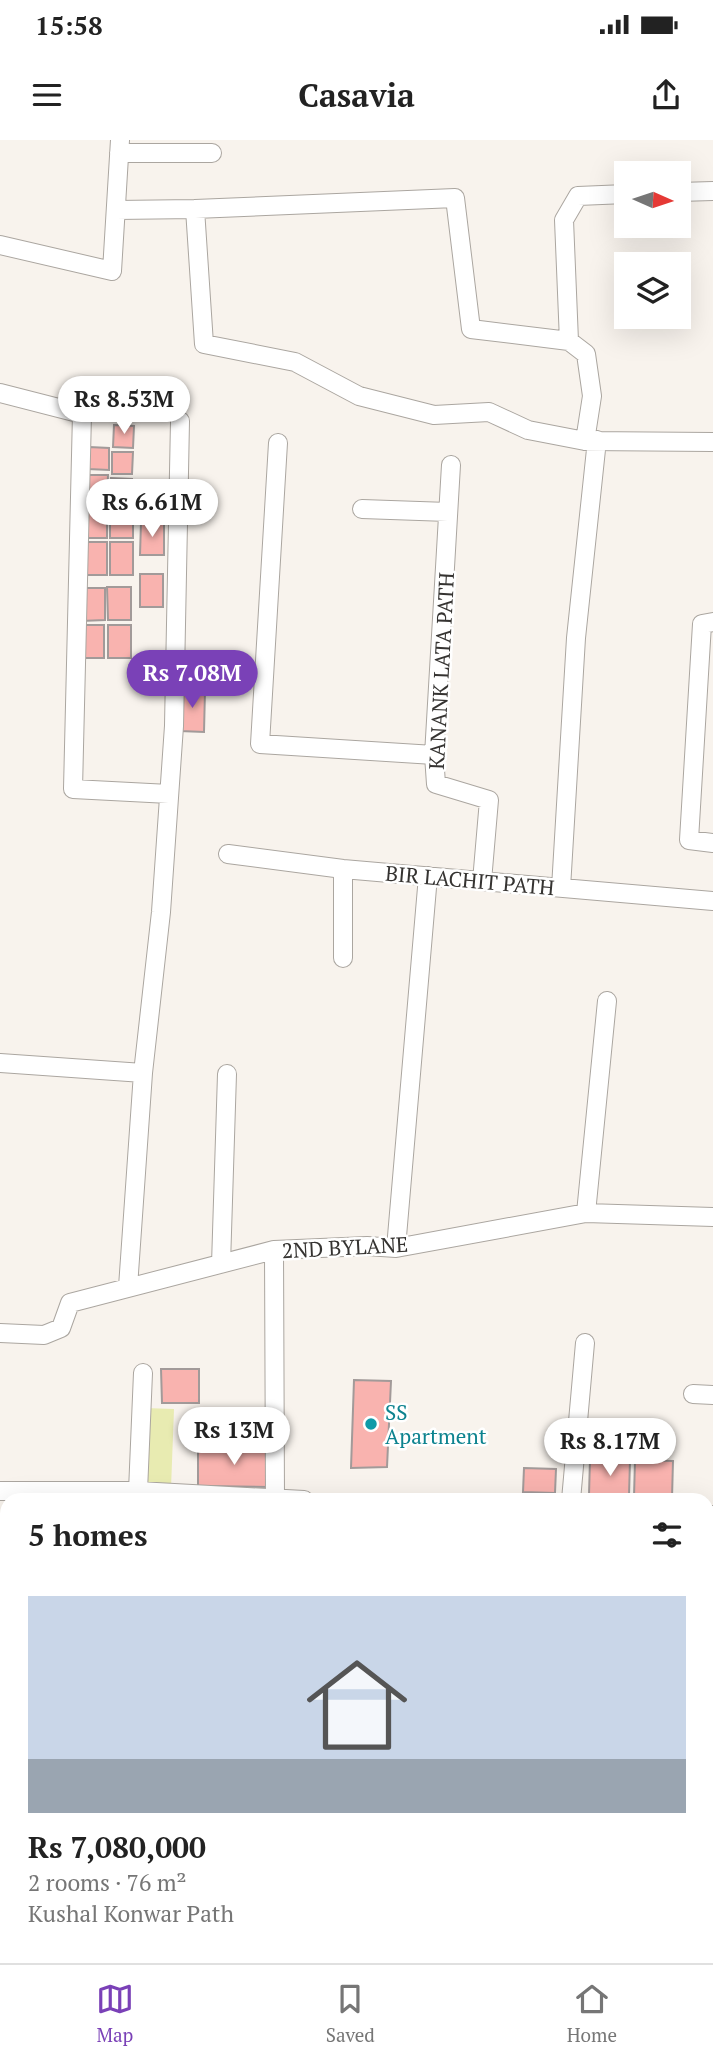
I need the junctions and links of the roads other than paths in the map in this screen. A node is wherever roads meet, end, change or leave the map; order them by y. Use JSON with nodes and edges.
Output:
{"nodes":[{"id":1,"x":120,"y":146,"type":"edge"},
{"id":2,"x":212,"y":153,"type":"dead end"},
{"id":3,"x":713,"y":191,"type":"edge"},
{"id":4,"x":691,"y":192,"type":"edge"},
{"id":5,"x":614,"y":194,"type":"edge"},
{"id":6,"x":116,"y":209,"type":"junction"},
{"id":7,"x":195,"y":209,"type":"junction"},
{"id":8,"x":0,"y":245,"type":"edge"},
{"id":9,"x":569,"y":341,"type":"junction"},
{"id":10,"x":0,"y":393,"type":"edge"},
{"id":11,"x":180,"y":421,"type":"dead end"},
{"id":12,"x":591,"y":440,"type":"junction"},
{"id":13,"x":713,"y":442,"type":"edge"},
{"id":14,"x":278,"y":443,"type":"dead end"},
{"id":15,"x":451,"y":465,"type":"dead end"},
{"id":16,"x":362,"y":509,"type":"dead end"},
{"id":17,"x":449,"y":512,"type":"junction"},
{"id":18,"x":713,"y":622,"type":"edge"},
{"id":19,"x":434,"y":755,"type":"junction"},
{"id":20,"x":169,"y":794,"type":"junction"},
{"id":21,"x":713,"y":843,"type":"edge"},
{"id":22,"x":228,"y":854,"type":"dead end"},
{"id":23,"x":343,"y":869,"type":"junction"},
{"id":24,"x":428,"y":876,"type":"junction"},
{"id":25,"x":482,"y":881,"type":"junction"},
{"id":26,"x":561,"y":888,"type":"junction"},
{"id":27,"x":713,"y":901,"type":"edge"},
{"id":28,"x":343,"y":958,"type":"dead end"},
{"id":29,"x":607,"y":1001,"type":"dead end"},
{"id":30,"x":0,"y":1063,"type":"edge"},
{"id":31,"x":143,"y":1073,"type":"junction"},
{"id":32,"x":227,"y":1073,"type":"dead end"},
{"id":33,"x":586,"y":1213,"type":"junction"},
{"id":34,"x":713,"y":1217,"type":"edge"},
{"id":35,"x":397,"y":1248,"type":"junction"},
{"id":36,"x":274,"y":1250,"type":"junction"},
{"id":37,"x":221,"y":1264,"type":"junction"},
{"id":38,"x":128,"y":1287,"type":"junction"},
{"id":39,"x":0,"y":1333,"type":"edge"},
{"id":40,"x":584,"y":1342,"type":"dead end"},
{"id":41,"x":143,"y":1373,"type":"dead end"},
{"id":42,"x":693,"y":1394,"type":"dead end"},
{"id":43,"x":713,"y":1395,"type":"edge"},
{"id":44,"x":0,"y":1490,"type":"edge"},
{"id":45,"x":138,"y":1491,"type":"junction"},
{"id":46,"x":65,"y":1493,"type":"edge"},
{"id":47,"x":123,"y":1493,"type":"edge"},
{"id":48,"x":184,"y":1493,"type":"edge"},
{"id":49,"x":275,"y":1493,"type":"edge"},
{"id":50,"x":572,"y":1493,"type":"edge"}],
"edges":[{"from":1,"to":2,"type":"street"},
{"from":1,"to":6,"type":"street"},
{"from":3,"to":4,"type":"street"},
{"from":5,"to":9,"type":"street"},
{"from":6,"to":7,"type":"street"},
{"from":6,"to":8,"type":"street"},
{"from":7,"to":9,"type":"street"},
{"from":7,"to":12,"type":"street"},
{"from":9,"to":12,"type":"street"},
{"from":10,"to":20,"type":"street"},
{"from":11,"to":20,"type":"street"},
{"from":12,"to":13,"type":"street"},
{"from":12,"to":26,"type":"street"},
{"from":14,"to":19,"type":"street"},
{"from":15,"to":17,"type":"street","name":"KANANK LATA PATH"},
{"from":16,"to":17,"type":"street"},
{"from":17,"to":19,"type":"street","name":"KANANK LATA PATH"},
{"from":18,"to":21,"type":"street"},
{"from":19,"to":25,"type":"street","name":"KANANK LATA PATH"},
{"from":20,"to":31,"type":"street"},
{"from":22,"to":23,"type":"street","name":"BIR LACHIT PATH"},
{"from":23,"to":24,"type":"street","name":"BIR LACHIT PATH"},
{"from":23,"to":28,"type":"street"},
{"from":24,"to":25,"type":"street","name":"BIR LACHIT PATH"},
{"from":24,"to":35,"type":"street"},
{"from":25,"to":26,"type":"street","name":"BIR LACHIT PATH"},
{"from":26,"to":27,"type":"street","name":"BIR LACHIT PATH"},
{"from":29,"to":33,"type":"street"},
{"from":30,"to":31,"type":"street"},
{"from":31,"to":38,"type":"street"},
{"from":32,"to":37,"type":"street"},
{"from":33,"to":34,"type":"street","name":"2ND BYLANE"},
{"from":33,"to":35,"type":"street","name":"2ND BYLANE"},
{"from":35,"to":36,"type":"street","name":"2ND BYLANE"},
{"from":36,"to":37,"type":"street","name":"2ND BYLANE"},
{"from":36,"to":49,"type":"street"},
{"from":37,"to":38,"type":"street","name":"2ND BYLANE"},
{"from":38,"to":39,"type":"street","name":"2ND BYLANE"},
{"from":40,"to":50,"type":"street"},
{"from":41,"to":45,"type":"street"},
{"from":42,"to":43,"type":"street"},
{"from":44,"to":46,"type":"street"},
{"from":45,"to":47,"type":"street"},
{"from":45,"to":48,"type":"street"}]}
